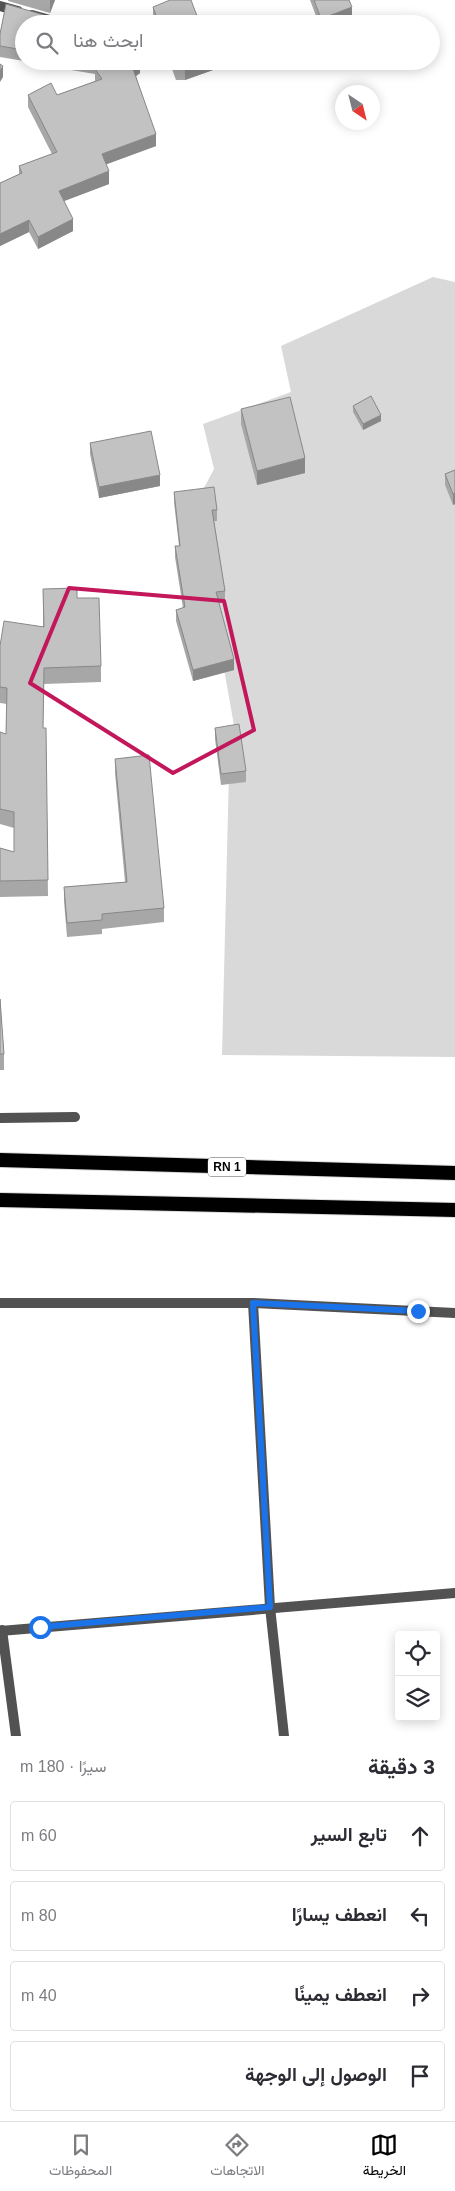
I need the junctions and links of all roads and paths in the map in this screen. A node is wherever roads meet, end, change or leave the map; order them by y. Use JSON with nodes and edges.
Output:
{"nodes":[{"id":1,"x":0,"y":6,"type":"edge"},
{"id":2,"x":32,"y":15,"type":"edge"},
{"id":3,"x":75,"y":1117,"type":"dead end"},
{"id":4,"x":0,"y":1118,"type":"edge"},
{"id":5,"x":0,"y":1160,"type":"edge"},
{"id":6,"x":455,"y":1173,"type":"edge"},
{"id":7,"x":0,"y":1200,"type":"edge"},
{"id":8,"x":455,"y":1210,"type":"edge"},
{"id":9,"x":0,"y":1303,"type":"edge"},
{"id":10,"x":253,"y":1303,"type":"junction"},
{"id":11,"x":455,"y":1313,"type":"edge"},
{"id":12,"x":455,"y":1593,"type":"edge"},
{"id":13,"x":270,"y":1607,"type":"junction"},
{"id":14,"x":1,"y":1631,"type":"edge"},
{"id":15,"x":16,"y":1736,"type":"edge"},
{"id":16,"x":284,"y":1736,"type":"edge"}],
"edges":[{"from":1,"to":2,"type":"street"},
{"from":3,"to":4,"type":"street"},
{"from":5,"to":6,"type":"highway","number":"RN 1"},
{"from":7,"to":8,"type":"highway"},
{"from":9,"to":10,"type":"street"},
{"from":10,"to":11,"type":"street"},
{"from":10,"to":13,"type":"street"},
{"from":12,"to":13,"type":"street"},
{"from":13,"to":14,"type":"street"},
{"from":13,"to":16,"type":"street"},
{"from":14,"to":15,"type":"street"}]}
